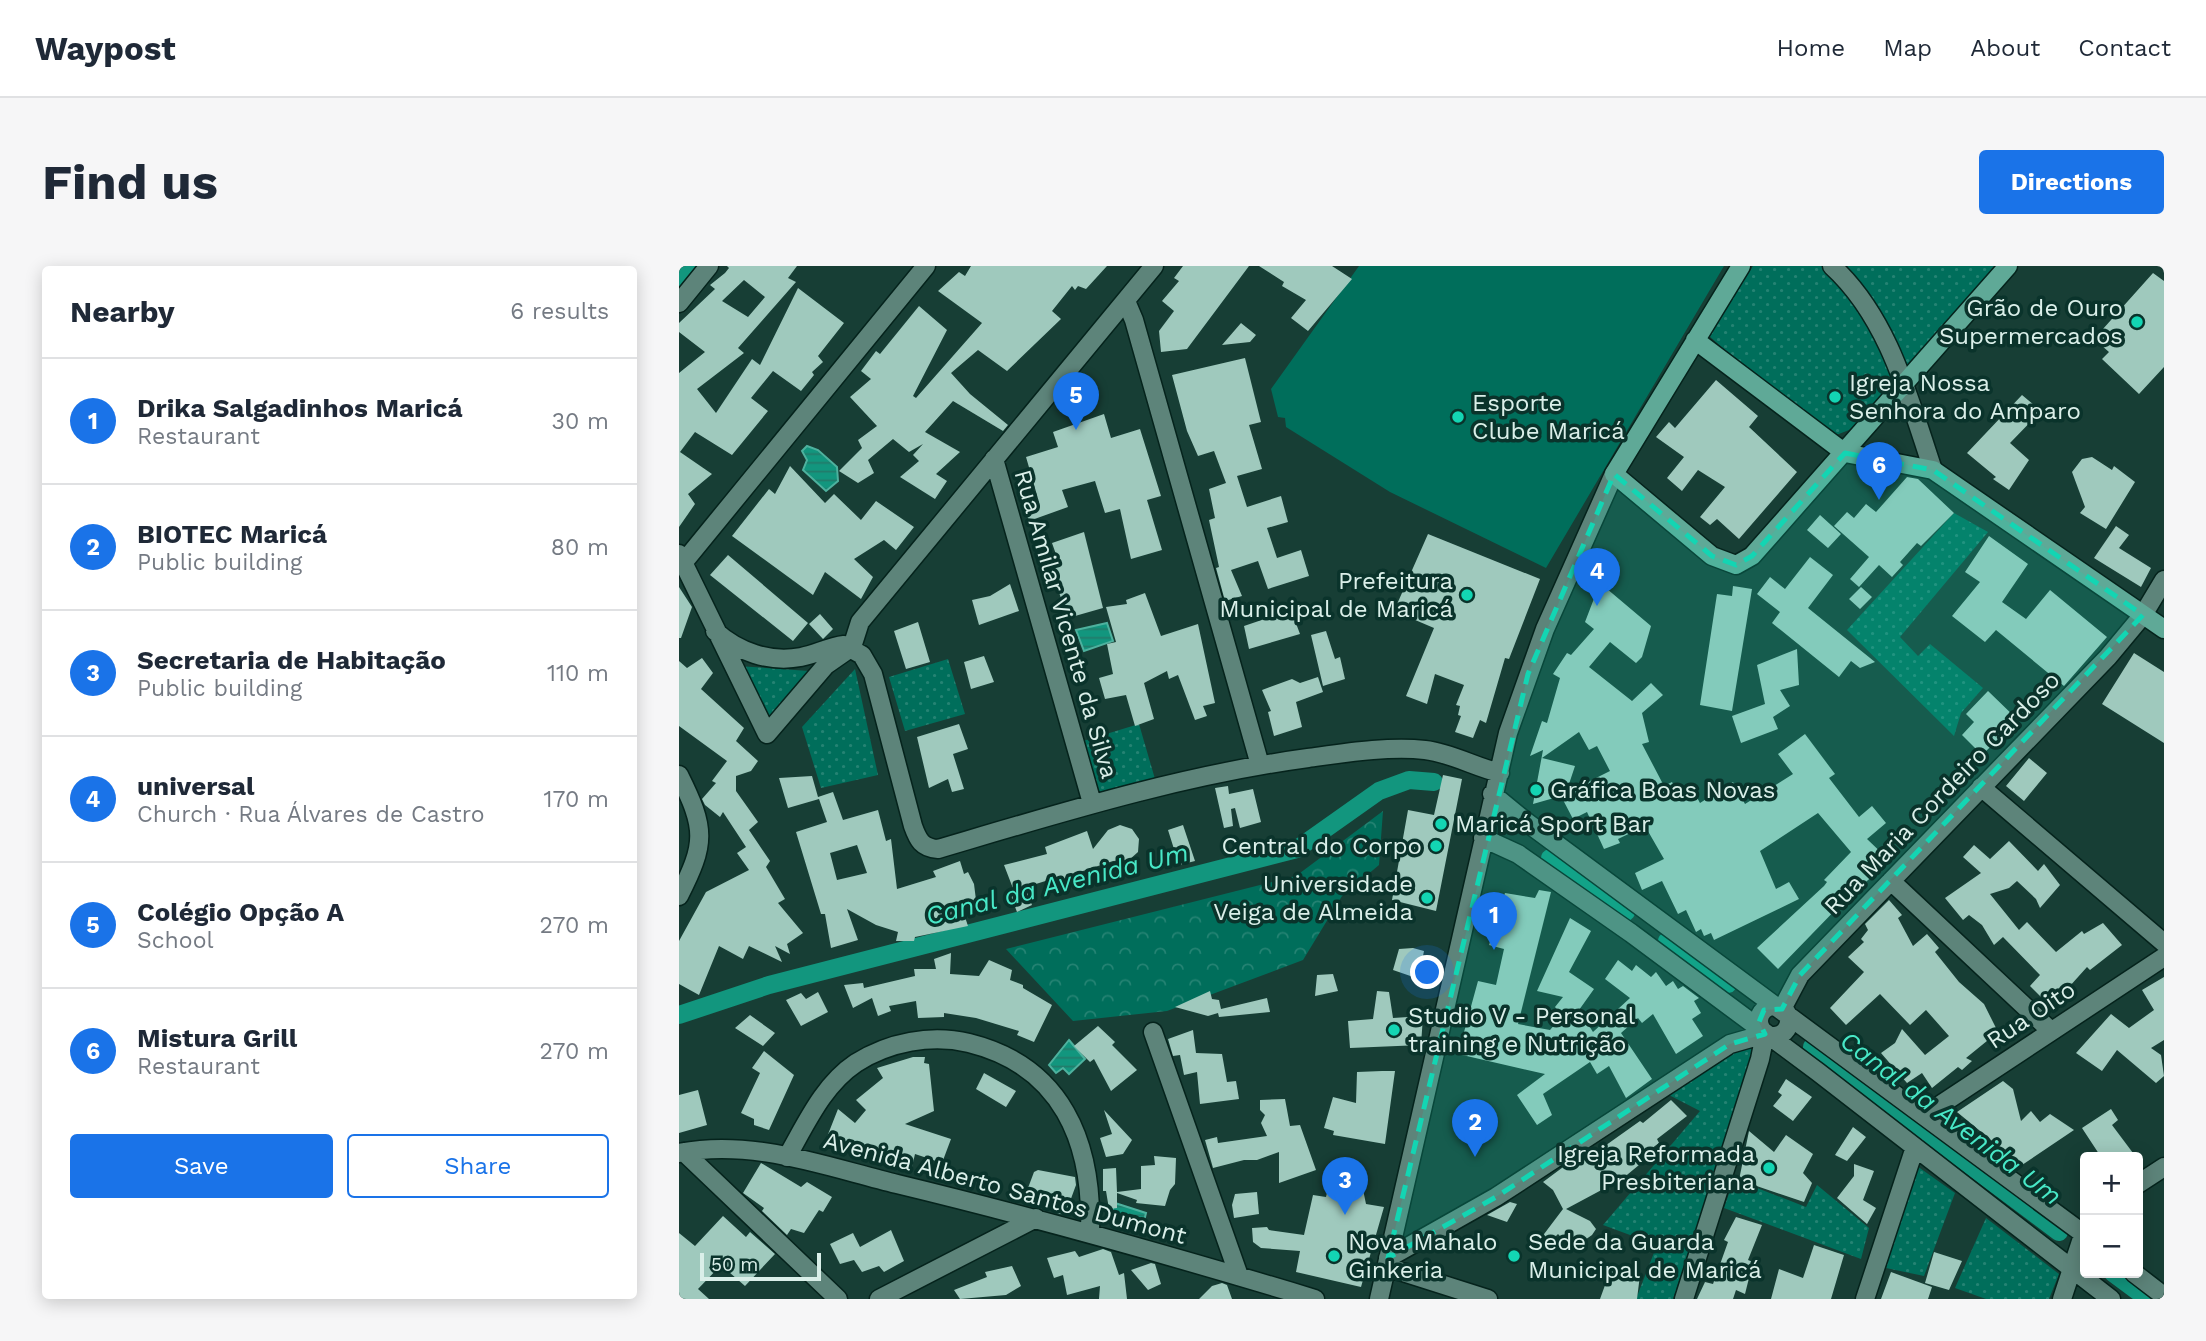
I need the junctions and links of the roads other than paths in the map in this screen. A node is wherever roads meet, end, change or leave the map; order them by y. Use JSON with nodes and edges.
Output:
{"nodes":[{"id":1,"x":709,"y":266,"type":"edge"},
{"id":2,"x":926,"y":266,"type":"edge"},
{"id":3,"x":1154,"y":266,"type":"edge"},
{"id":4,"x":1741,"y":266,"type":"edge"},
{"id":5,"x":1832,"y":266,"type":"edge"},
{"id":6,"x":2008,"y":266,"type":"edge"},
{"id":7,"x":1126,"y":301,"type":"junction"},
{"id":8,"x":679,"y":303,"type":"edge"},
{"id":9,"x":1695,"y":340,"type":"junction"},
{"id":10,"x":1904,"y":384,"type":"junction"},
{"id":11,"x":1845,"y":453,"type":"junction"},
{"id":12,"x":994,"y":459,"type":"junction"},
{"id":13,"x":1933,"y":470,"type":"junction"},
{"id":14,"x":1613,"y":474,"type":"junction"},
{"id":15,"x":681,"y":558,"type":"edge"},
{"id":16,"x":2164,"y":580,"type":"edge"},
{"id":17,"x":2143,"y":615,"type":"junction"},
{"id":18,"x":2164,"y":629,"type":"edge"},
{"id":19,"x":715,"y":631,"type":"junction"},
{"id":20,"x":852,"y":647,"type":"junction"},
{"id":21,"x":1259,"y":765,"type":"junction"},
{"id":22,"x":1500,"y":774,"type":"junction"},
{"id":23,"x":679,"y":775,"type":"edge"},
{"id":24,"x":1981,"y":787,"type":"junction"},
{"id":25,"x":1492,"y":794,"type":"junction"},
{"id":26,"x":1092,"y":803,"type":"junction"},
{"id":27,"x":1483,"y":838,"type":"junction"},
{"id":28,"x":1891,"y":881,"type":"junction"},
{"id":29,"x":679,"y":896,"type":"edge"},
{"id":30,"x":2164,"y":943,"type":"edge"},
{"id":31,"x":2164,"y":957,"type":"edge"},
{"id":32,"x":1782,"y":1009,"type":"junction"},
{"id":33,"x":2051,"y":1031,"type":"junction"},
{"id":34,"x":1153,"y":1032,"type":"dead end"},
{"id":35,"x":1766,"y":1034,"type":"junction"},
{"id":36,"x":1925,"y":1115,"type":"junction"},
{"id":37,"x":1915,"y":1147,"type":"junction"},
{"id":38,"x":682,"y":1152,"type":"edge"},
{"id":39,"x":787,"y":1157,"type":"junction"},
{"id":40,"x":2164,"y":1167,"type":"edge"},
{"id":41,"x":2143,"y":1181,"type":"edge"},
{"id":42,"x":1036,"y":1218,"type":"junction"},
{"id":43,"x":1090,"y":1231,"type":"junction"},
{"id":44,"x":2079,"y":1246,"type":"edge"},
{"id":45,"x":1387,"y":1263,"type":"junction"},
{"id":46,"x":1239,"y":1276,"type":"junction"},
{"id":47,"x":2141,"y":1278,"type":"edge"},
{"id":48,"x":1292,"y":1296,"type":"edge"},
{"id":49,"x":2164,"y":1296,"type":"edge"},
{"id":50,"x":838,"y":1299,"type":"edge"},
{"id":51,"x":879,"y":1299,"type":"edge"},
{"id":52,"x":1315,"y":1299,"type":"edge"},
{"id":53,"x":1379,"y":1299,"type":"edge"},
{"id":54,"x":1488,"y":1299,"type":"edge"},
{"id":55,"x":1684,"y":1299,"type":"edge"},
{"id":56,"x":1865,"y":1299,"type":"edge"},
{"id":57,"x":2062,"y":1299,"type":"edge"},
{"id":58,"x":2111,"y":1299,"type":"edge"}],
"edges":[{"from":1,"to":8,"type":"street"},
{"from":2,"to":15,"type":"street"},
{"from":3,"to":7,"type":"street"},
{"from":4,"to":9,"type":"main road"},
{"from":5,"to":10,"type":"street"},
{"from":6,"to":10,"type":"main road"},
{"from":7,"to":12,"type":"street"},
{"from":7,"to":21,"type":"street"},
{"from":9,"to":11,"type":"main road"},
{"from":9,"to":14,"type":"main road"},
{"from":10,"to":11,"type":"main road"},
{"from":10,"to":13,"type":"street"},
{"from":11,"to":13,"type":"main road"},
{"from":11,"to":14,"type":"main road"},
{"from":12,"to":20,"type":"street"},
{"from":12,"to":26,"type":"street","name":"Rua Amilar Vicente da Silva"},
{"from":13,"to":17,"type":"main road"},
{"from":14,"to":22,"type":"street"},
{"from":15,"to":19,"type":"street"},
{"from":16,"to":17,"type":"street","name":"Rua Maria Cordeiro Cardoso"},
{"from":17,"to":18,"type":"main road"},
{"from":17,"to":24,"type":"street","name":"Rua Maria Cordeiro Cardoso"},
{"from":19,"to":20,"type":"street"},
{"from":19,"to":20,"type":"street"},
{"from":20,"to":26,"type":"street"},
{"from":21,"to":22,"type":"street"},
{"from":21,"to":26,"type":"street"},
{"from":22,"to":25,"type":"street"},
{"from":23,"to":29,"type":"street"},
{"from":24,"to":28,"type":"street","name":"Rua Maria Cordeiro Cardoso"},
{"from":24,"to":30,"type":"street"},
{"from":25,"to":27,"type":"street"},
{"from":25,"to":32,"type":"street"},
{"from":27,"to":35,"type":"street"},
{"from":27,"to":45,"type":"street"},
{"from":28,"to":32,"type":"street","name":"Rua Maria Cordeiro Cardoso"},
{"from":28,"to":33,"type":"street"},
{"from":31,"to":33,"type":"street","name":"Rua Oito"},
{"from":32,"to":35,"type":"street"},
{"from":32,"to":36,"type":"street"},
{"from":33,"to":36,"type":"street","name":"Rua Oito"},
{"from":34,"to":46,"type":"street"},
{"from":35,"to":37,"type":"street"},
{"from":35,"to":45,"type":"street"},
{"from":35,"to":55,"type":"street"},
{"from":36,"to":44,"type":"street"},
{"from":37,"to":44,"type":"street"},
{"from":37,"to":56,"type":"street"},
{"from":38,"to":39,"type":"street","name":"Avenida Alberto Santos Dumont"},
{"from":38,"to":50,"type":"street"},
{"from":39,"to":42,"type":"street","name":"Avenida Alberto Santos Dumont"},
{"from":39,"to":43,"type":"street"},
{"from":40,"to":41,"type":"street"},
{"from":42,"to":43,"type":"street","name":"Avenida Alberto Santos Dumont"},
{"from":42,"to":51,"type":"street"},
{"from":43,"to":46,"type":"street","name":"Avenida Alberto Santos Dumont"},
{"from":44,"to":57,"type":"street"},
{"from":44,"to":58,"type":"street"},
{"from":45,"to":53,"type":"street"},
{"from":45,"to":54,"type":"street"},
{"from":46,"to":48,"type":"street","name":"Avenida Alberto Santos Dumont"},
{"from":47,"to":49,"type":"street"},
{"from":48,"to":52,"type":"street","name":"Avenida Alberto Santos Dumont"}]}
